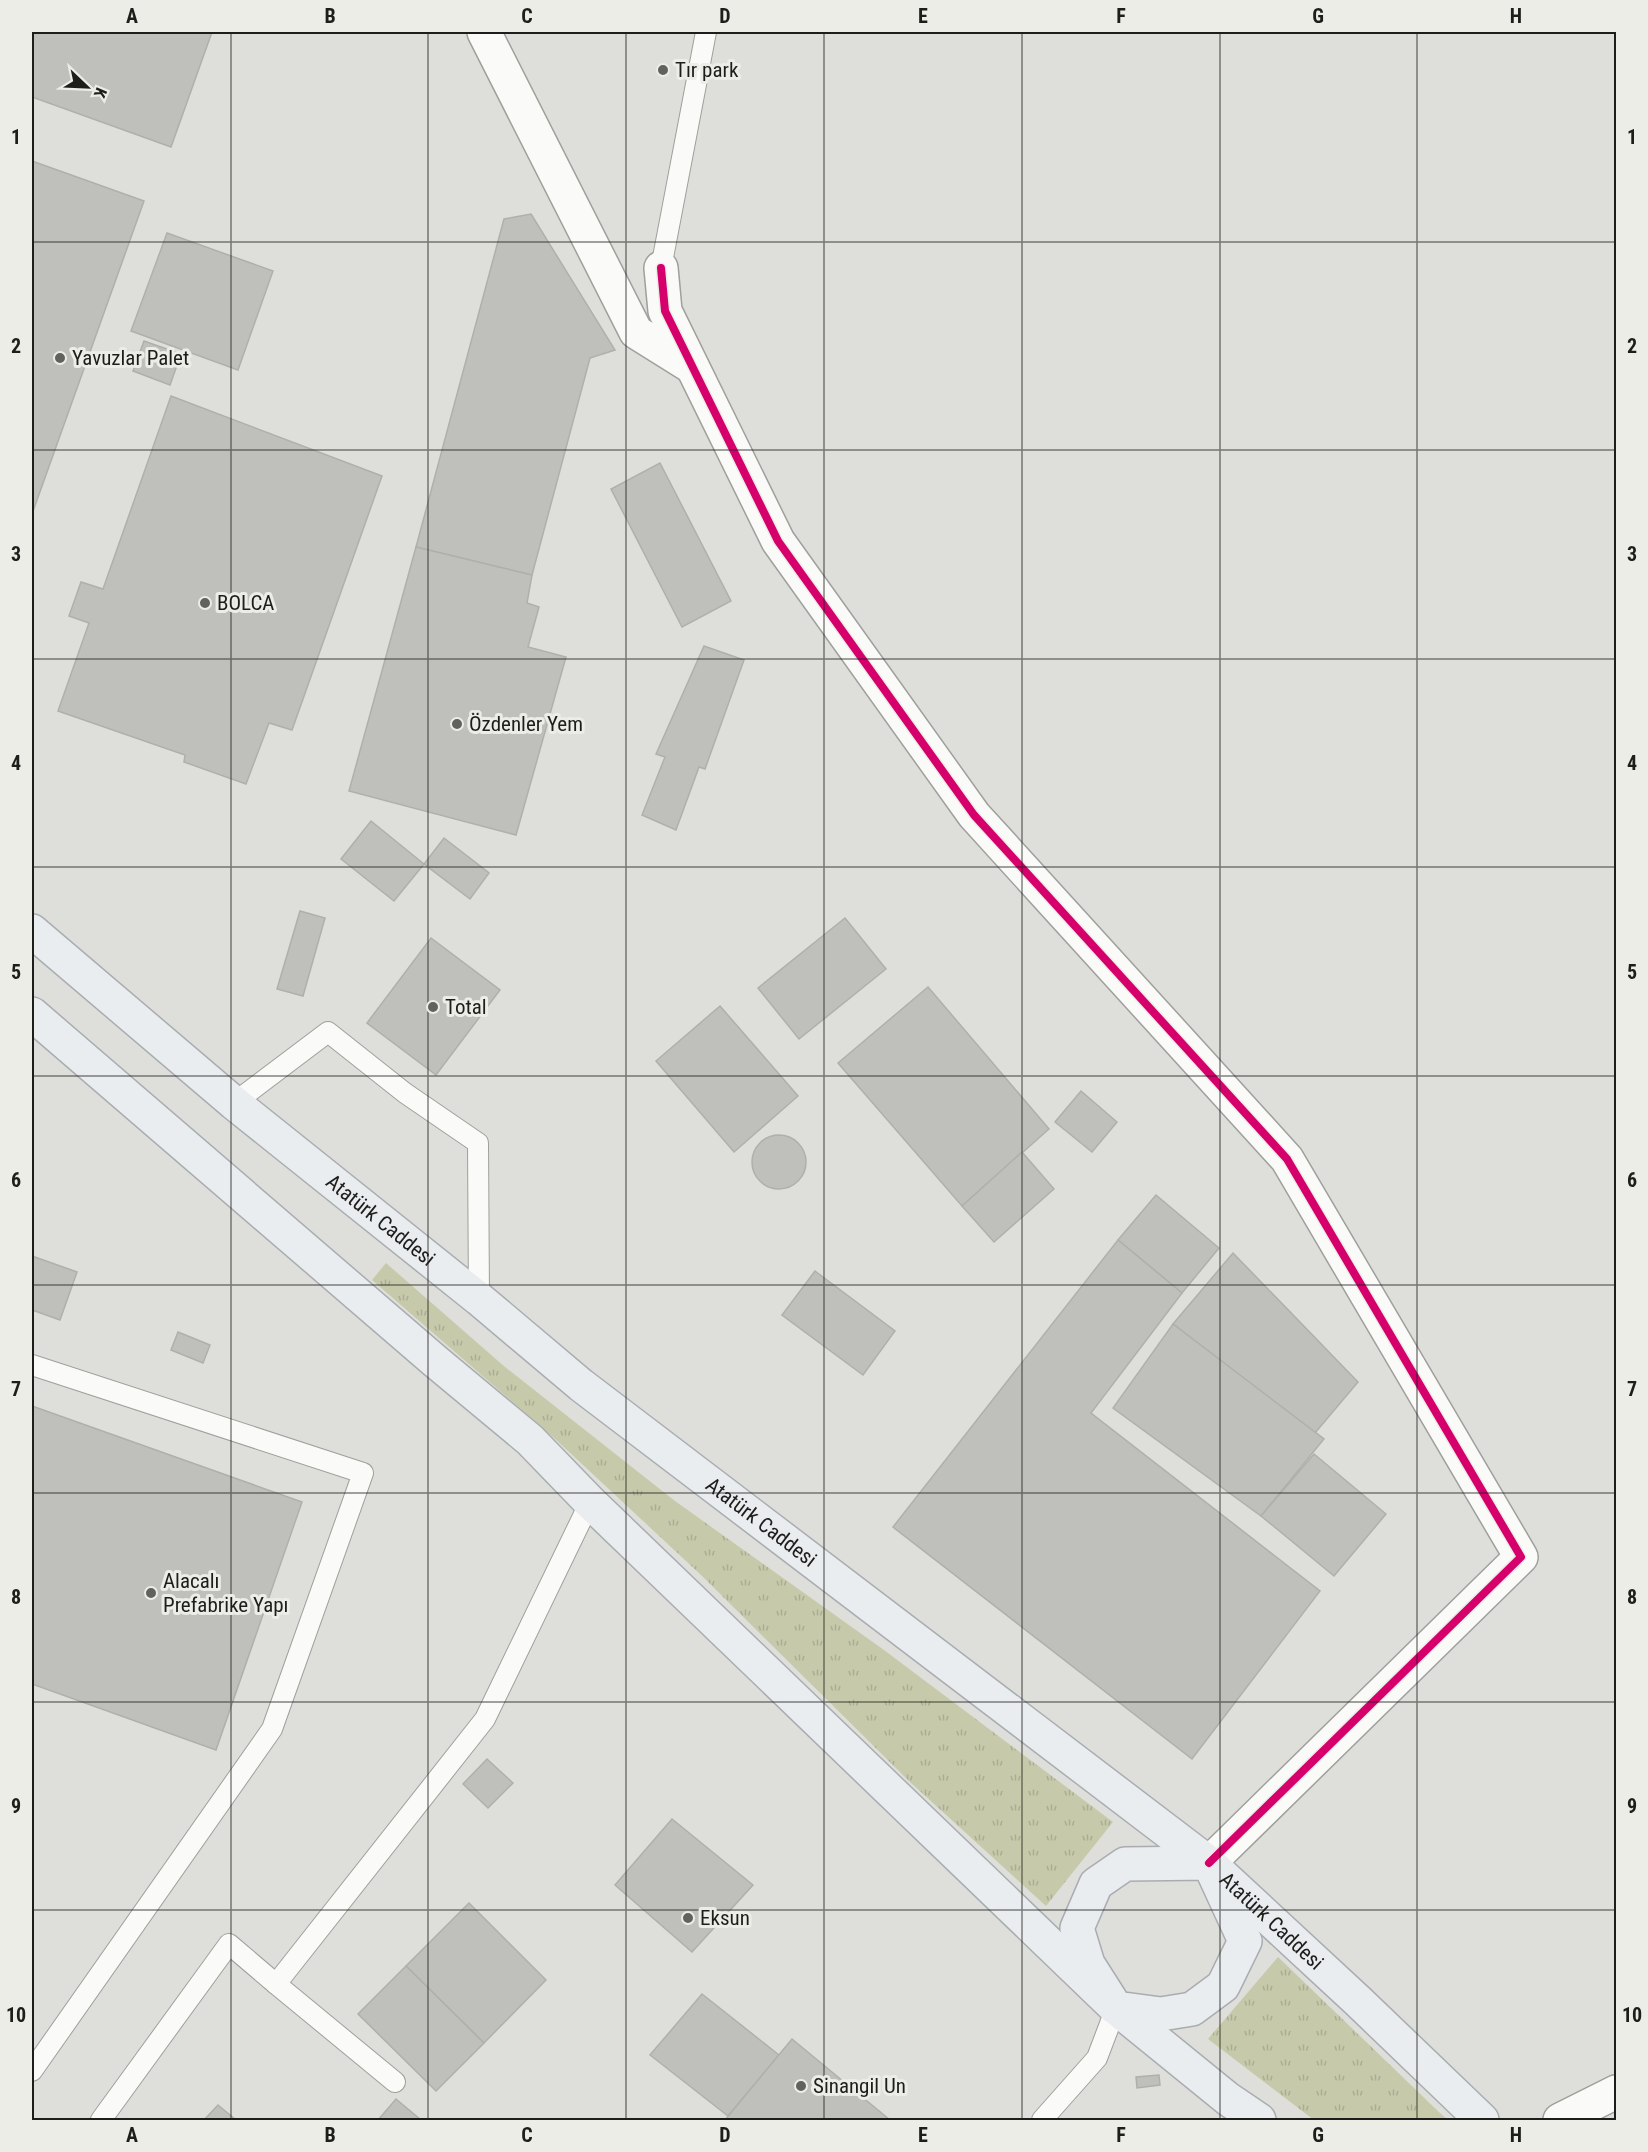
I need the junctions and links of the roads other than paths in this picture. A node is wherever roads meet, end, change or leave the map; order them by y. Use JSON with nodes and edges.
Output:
{"nodes":[{"id":1,"x":483,"y":32,"type":"edge"},
{"id":2,"x":706,"y":32,"type":"edge"},
{"id":3,"x":661,"y":268,"type":"joint"},
{"id":4,"x":692,"y":367,"type":"junction"},
{"id":5,"x":32,"y":931,"type":"edge"},
{"id":6,"x":32,"y":1014,"type":"edge"},
{"id":7,"x":234,"y":1103,"type":"junction"},
{"id":8,"x":479,"y":1299,"type":"junction"},
{"id":9,"x":32,"y":1365,"type":"edge"},
{"id":10,"x":590,"y":1502,"type":"junction"},
{"id":11,"x":1209,"y":1863,"type":"junction"},
{"id":12,"x":276,"y":1984,"type":"junction"},
{"id":13,"x":1116,"y":2008,"type":"junction"},
{"id":14,"x":32,"y":2071,"type":"edge"},
{"id":15,"x":395,"y":2082,"type":"dead end"},
{"id":16,"x":1617,"y":2092,"type":"edge"},
{"id":17,"x":101,"y":2121,"type":"edge"},
{"id":18,"x":1042,"y":2121,"type":"edge"},
{"id":19,"x":1259,"y":2121,"type":"edge"},
{"id":20,"x":1482,"y":2121,"type":"edge"},
{"id":21,"x":1560,"y":2121,"type":"edge"}],
"edges":[{"from":1,"to":4,"type":"street"},
{"from":2,"to":3,"type":"lane"},
{"from":3,"to":4,"type":"street"},
{"from":4,"to":11,"type":"street"},
{"from":5,"to":7,"type":"main road","name":"Atatürk Caddesi"},
{"from":6,"to":10,"type":"main road"},
{"from":7,"to":8,"type":"main road","name":"Atatürk Caddesi"},
{"from":7,"to":8,"type":"lane"},
{"from":8,"to":11,"type":"main road","name":"Atatürk Caddesi"},
{"from":9,"to":14,"type":"lane"},
{"from":10,"to":12,"type":"lane"},
{"from":10,"to":13,"type":"main road"},
{"from":11,"to":13,"type":"main road"},
{"from":11,"to":13,"type":"main road"},
{"from":11,"to":20,"type":"main road","name":"Atatürk Caddesi"},
{"from":12,"to":15,"type":"lane"},
{"from":12,"to":17,"type":"lane"},
{"from":13,"to":18,"type":"lane"},
{"from":13,"to":19,"type":"main road"},
{"from":16,"to":21,"type":"street"}]}
